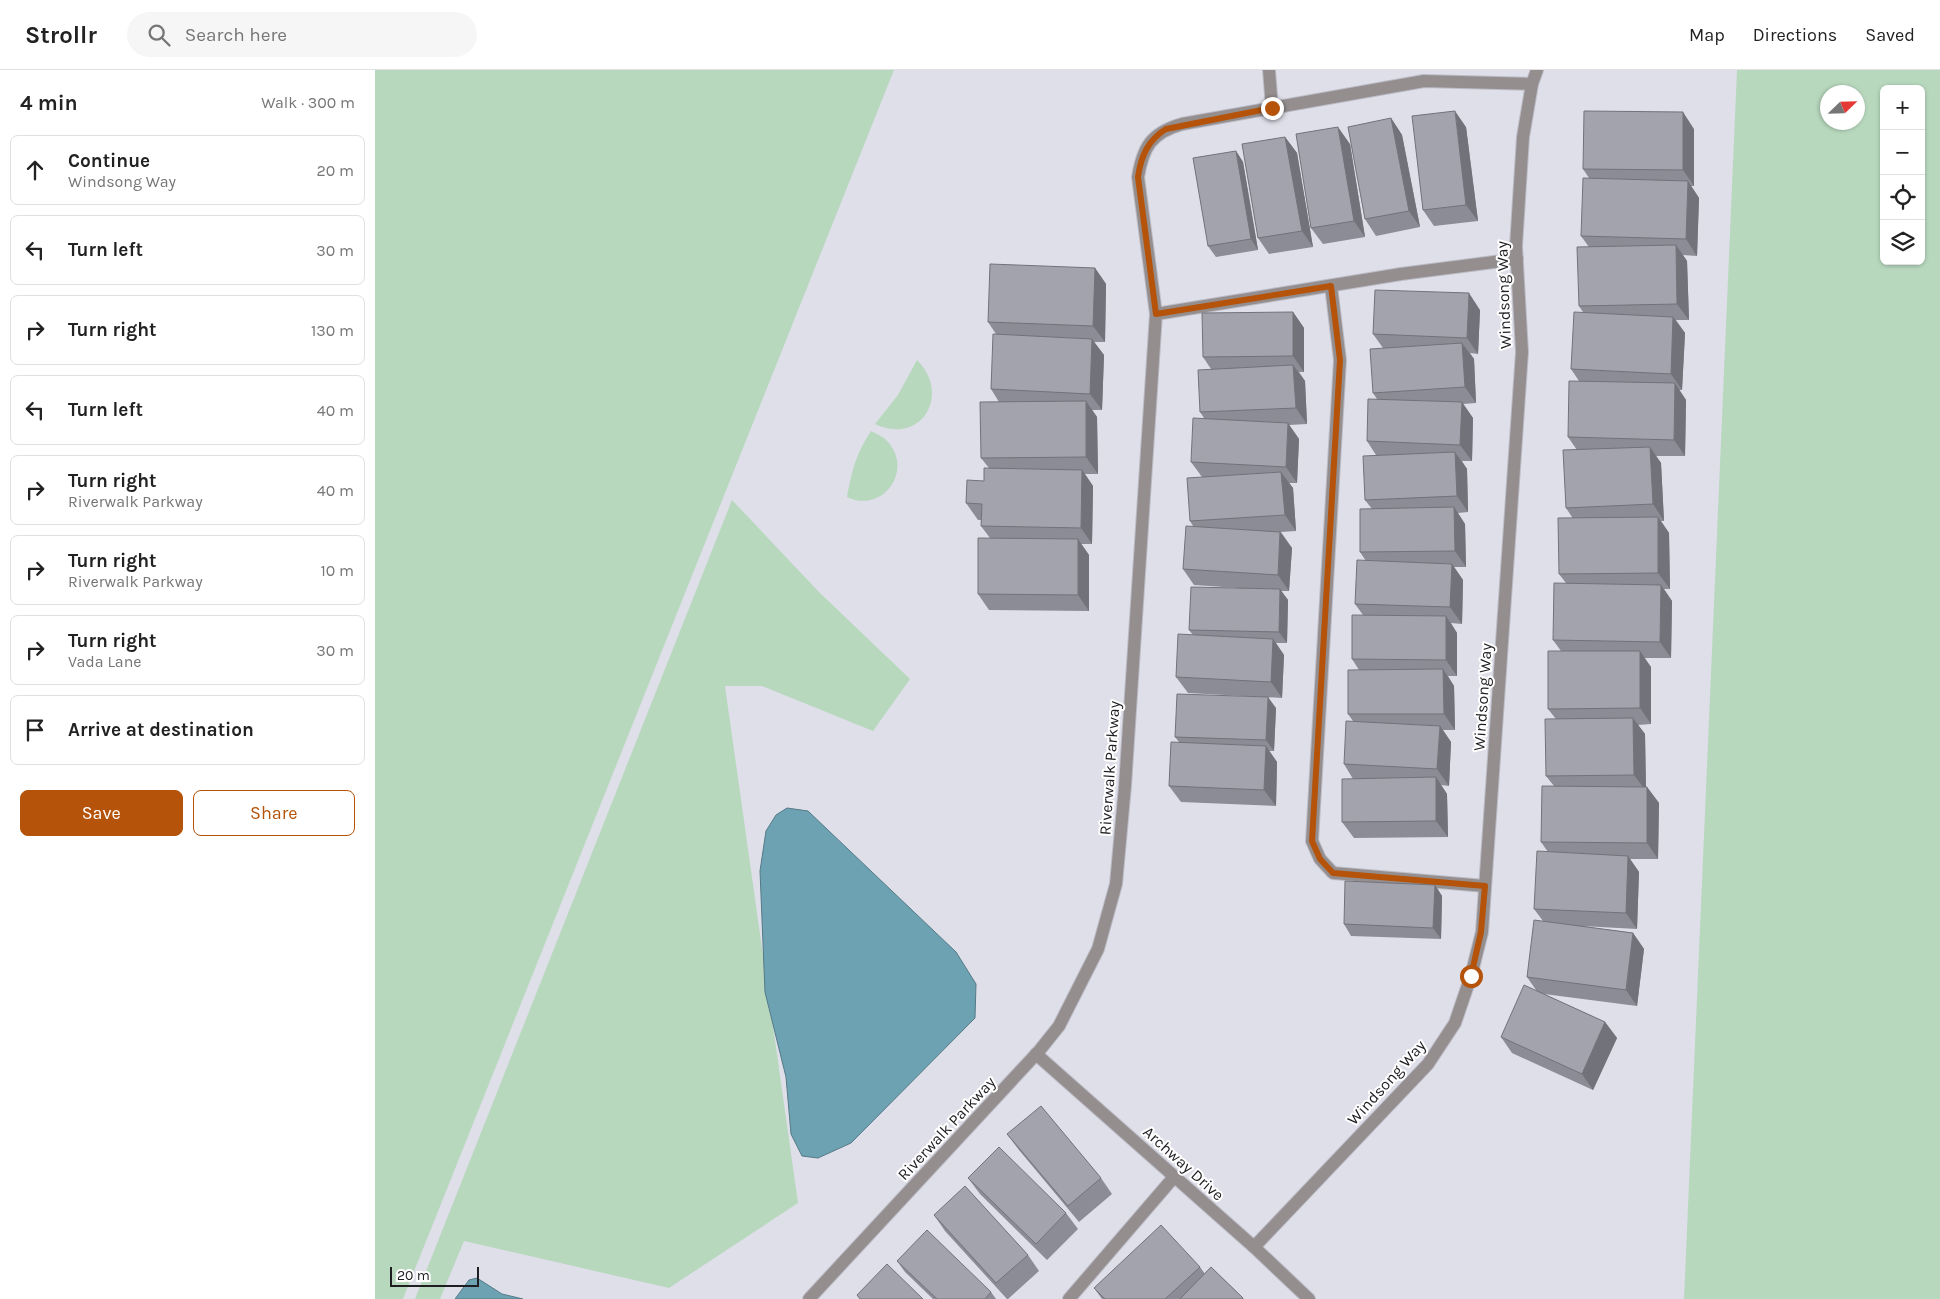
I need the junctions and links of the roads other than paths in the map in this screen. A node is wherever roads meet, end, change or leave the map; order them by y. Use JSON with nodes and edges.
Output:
{"nodes":[{"id":1,"x":1269,"y":70,"type":"edge"},
{"id":2,"x":1537,"y":70,"type":"edge"},
{"id":3,"x":1532,"y":84,"type":"junction"},
{"id":4,"x":1272,"y":108,"type":"junction"},
{"id":5,"x":1517,"y":259,"type":"junction"},
{"id":6,"x":1331,"y":286,"type":"junction"},
{"id":7,"x":1156,"y":314,"type":"junction"},
{"id":8,"x":1485,"y":886,"type":"junction"},
{"id":9,"x":1037,"y":1054,"type":"junction"},
{"id":10,"x":1175,"y":1176,"type":"junction"},
{"id":11,"x":1254,"y":1248,"type":"junction"},
{"id":12,"x":809,"y":1299,"type":"edge"},
{"id":13,"x":1069,"y":1299,"type":"edge"},
{"id":14,"x":1309,"y":1299,"type":"edge"}],
"edges":[{"from":1,"to":4,"type":"street"},
{"from":2,"to":3,"type":"street","name":"Windsong Way"},
{"from":3,"to":4,"type":"street"},
{"from":3,"to":5,"type":"street","name":"Windsong Way"},
{"from":4,"to":7,"type":"street","name":"Riverwalk Parkway"},
{"from":5,"to":6,"type":"street"},
{"from":5,"to":8,"type":"street","name":"Windsong Way"},
{"from":6,"to":7,"type":"street"},
{"from":6,"to":8,"type":"street"},
{"from":7,"to":9,"type":"street","name":"Riverwalk Parkway"},
{"from":8,"to":11,"type":"street","name":"Windsong Way"},
{"from":9,"to":10,"type":"street","name":"Archway Drive"},
{"from":9,"to":12,"type":"street","name":"Riverwalk Parkway"},
{"from":10,"to":11,"type":"street","name":"Archway Drive"},
{"from":10,"to":13,"type":"street"},
{"from":11,"to":14,"type":"street","name":"Archway Drive"}]}
